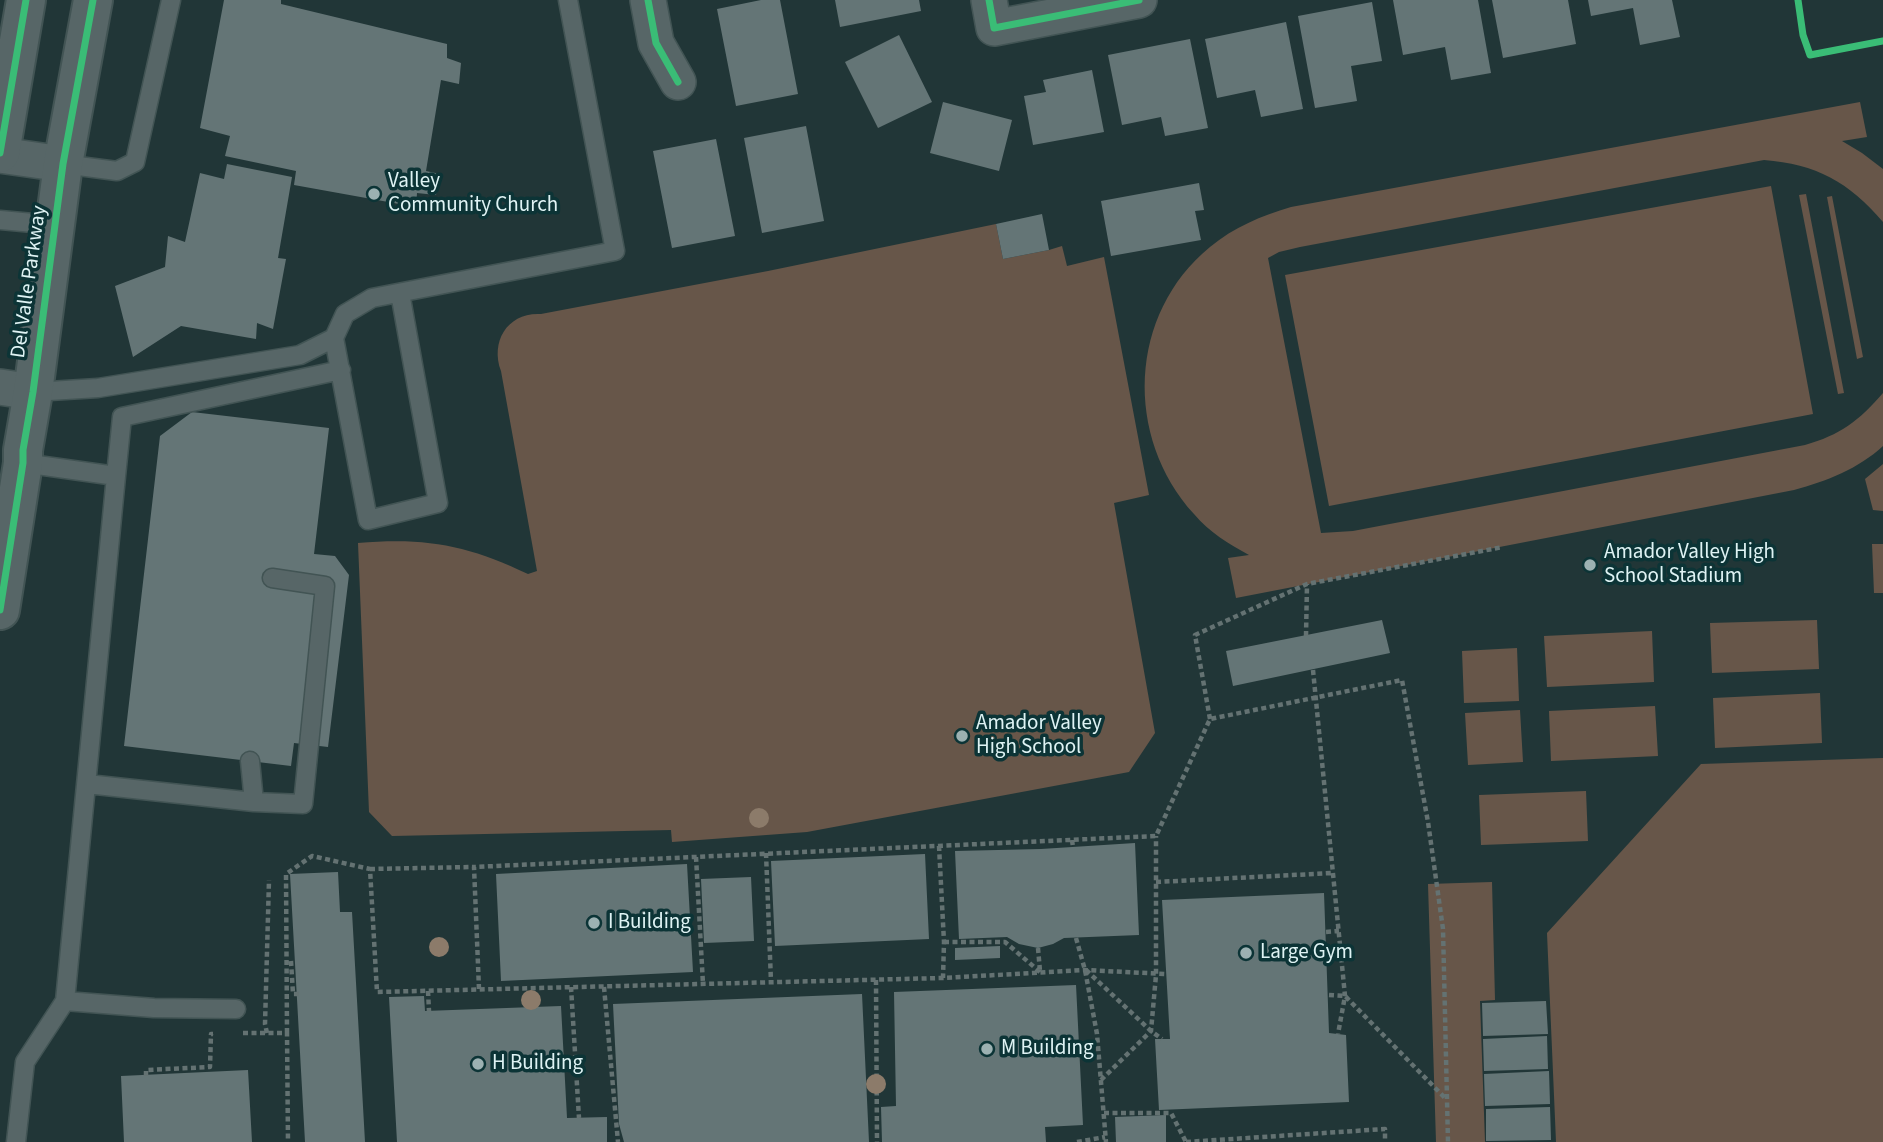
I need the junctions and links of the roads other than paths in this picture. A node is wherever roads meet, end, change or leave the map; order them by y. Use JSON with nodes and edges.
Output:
{"nodes":[{"id":1,"x":26,"y":0,"type":"edge"},
{"id":2,"x":93,"y":0,"type":"edge"},
{"id":3,"x":171,"y":0,"type":"edge"},
{"id":4,"x":568,"y":0,"type":"edge"},
{"id":5,"x":648,"y":0,"type":"edge"},
{"id":6,"x":989,"y":0,"type":"edge"},
{"id":7,"x":1139,"y":0,"type":"edge"},
{"id":8,"x":678,"y":82,"type":"dead end"},
{"id":9,"x":0,"y":154,"type":"edge"},
{"id":10,"x":63,"y":164,"type":"junction"},
{"id":11,"x":0,"y":220,"type":"edge"},
{"id":12,"x":55,"y":225,"type":"junction"},
{"id":13,"x":400,"y":293,"type":"junction"},
{"id":14,"x":334,"y":338,"type":"junction"},
{"id":15,"x":341,"y":370,"type":"junction"},
{"id":16,"x":17,"y":389,"type":"edge"},
{"id":17,"x":116,"y":476,"type":"junction"},
{"id":18,"x":13,"y":485,"type":"edge"},
{"id":19,"x":272,"y":578,"type":"dead end"},
{"id":20,"x":0,"y":611,"type":"edge"},
{"id":21,"x":250,"y":761,"type":"dead end"},
{"id":22,"x":87,"y":784,"type":"junction"},
{"id":23,"x":254,"y":802,"type":"junction"},
{"id":24,"x":65,"y":1001,"type":"junction"},
{"id":25,"x":236,"y":1009,"type":"dead end"},
{"id":26,"x":16,"y":1142,"type":"edge"}],
"edges":[{"from":1,"to":9,"type":"main road"},
{"from":2,"to":10,"type":"main road","name":"Del Valle Parkway"},
{"from":3,"to":10,"type":"lane"},
{"from":4,"to":13,"type":"lane"},
{"from":5,"to":8,"type":"street"},
{"from":6,"to":7,"type":"street"},
{"from":9,"to":10,"type":"street"},
{"from":10,"to":12,"type":"main road","name":"Del Valle Parkway"},
{"from":11,"to":12,"type":"lane"},
{"from":12,"to":16,"type":"main road","name":"Del Valle Parkway"},
{"from":13,"to":14,"type":"lane"},
{"from":13,"to":15,"type":"lane"},
{"from":14,"to":15,"type":"lane"},
{"from":14,"to":16,"type":"lane"},
{"from":15,"to":17,"type":"lane"},
{"from":16,"to":18,"type":"main road","name":"Del Valle Parkway"},
{"from":17,"to":18,"type":"lane"},
{"from":17,"to":22,"type":"lane"},
{"from":18,"to":20,"type":"main road","name":"Del Valle Parkway"},
{"from":19,"to":23,"type":"lane"},
{"from":21,"to":23,"type":"lane"},
{"from":22,"to":23,"type":"lane"},
{"from":22,"to":24,"type":"lane"},
{"from":24,"to":25,"type":"lane"},
{"from":24,"to":26,"type":"lane"}]}
